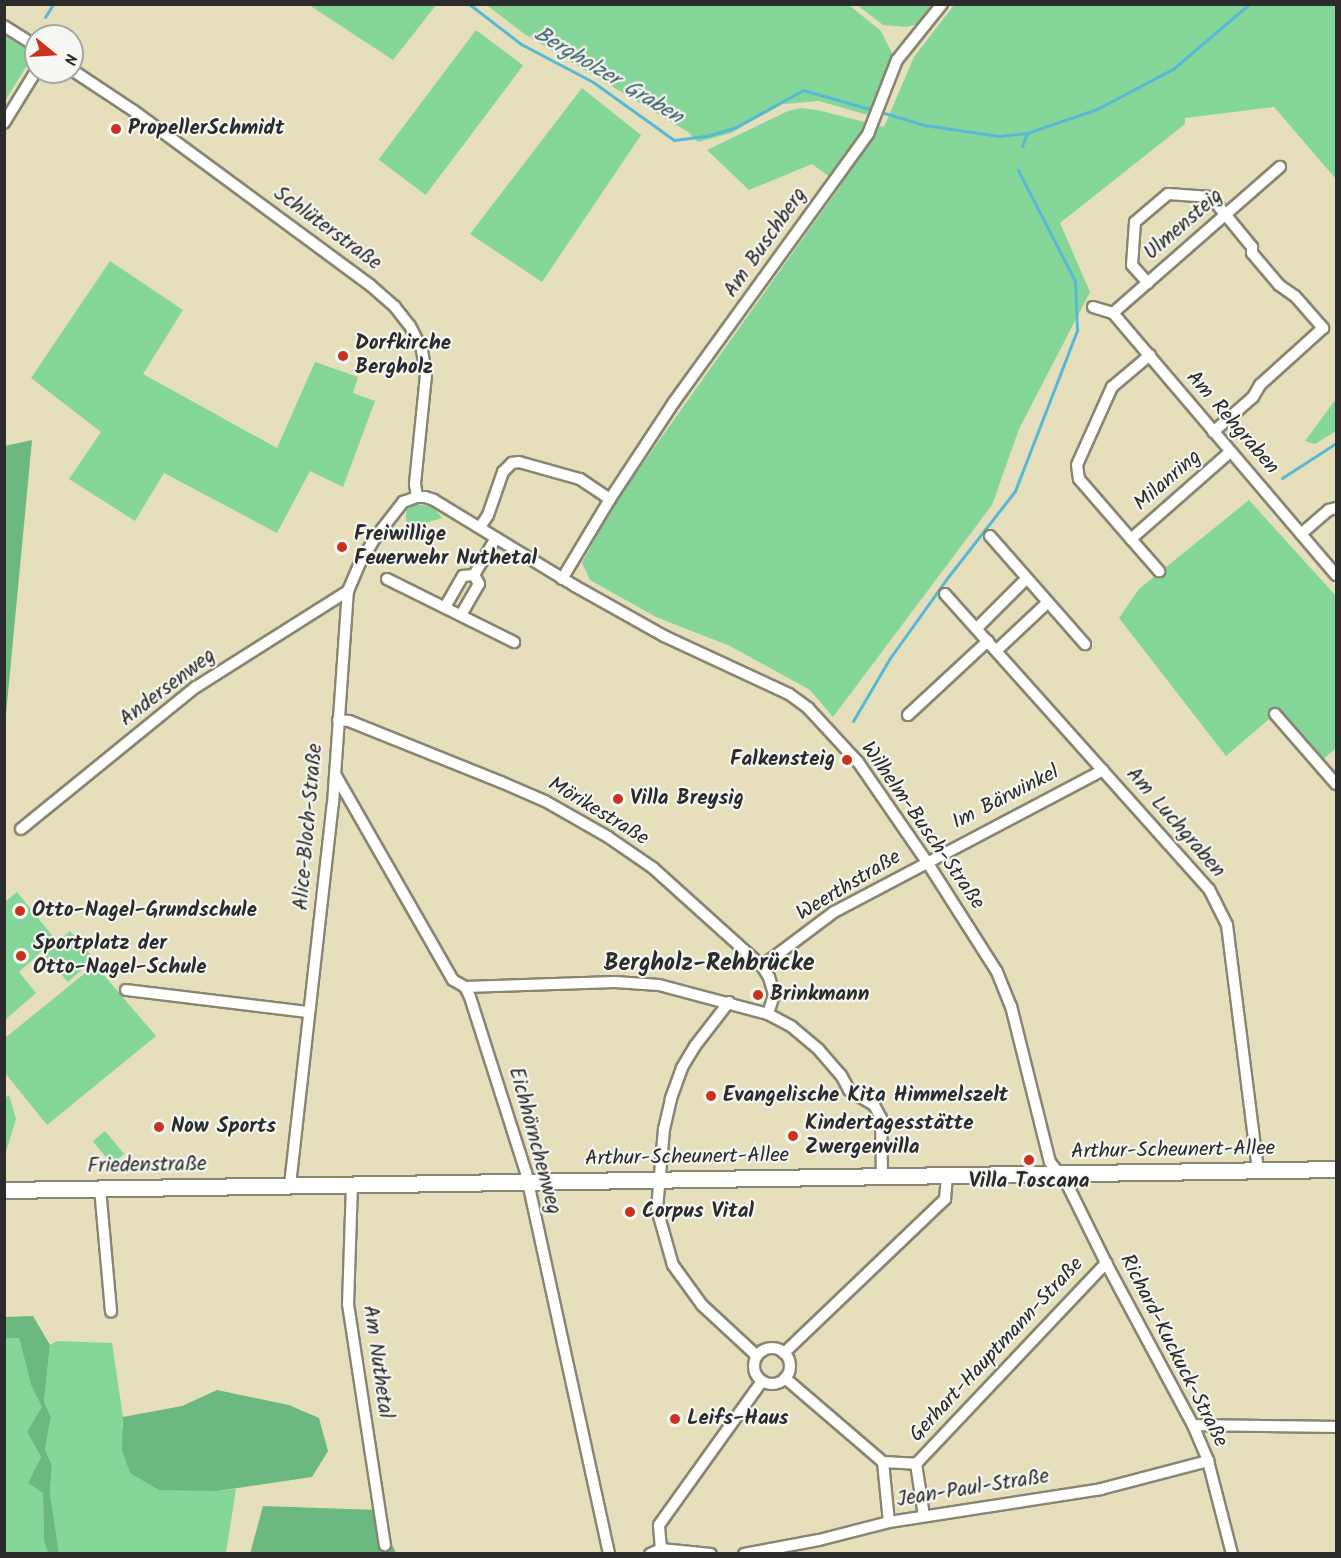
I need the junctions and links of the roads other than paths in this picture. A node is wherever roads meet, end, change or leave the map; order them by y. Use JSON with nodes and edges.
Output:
{"nodes":[{"id":1,"x":942,"y":4,"type":"edge"},
{"id":2,"x":4,"y":26,"type":"edge"},
{"id":3,"x":24,"y":38,"type":"edge"},
{"id":4,"x":84,"y":78,"type":"edge"},
{"id":5,"x":28,"y":84,"type":"edge"},
{"id":6,"x":4,"y":123,"type":"edge"},
{"id":7,"x":1280,"y":166,"type":"dead end"},
{"id":8,"x":1226,"y":214,"type":"junction"},
{"id":9,"x":1148,"y":283,"type":"junction"},
{"id":10,"x":1093,"y":307,"type":"dead end"},
{"id":11,"x":1113,"y":313,"type":"junction"},
{"id":12,"x":1150,"y":355,"type":"junction"},
{"id":13,"x":1212,"y":432,"type":"junction"},
{"id":14,"x":1230,"y":452,"type":"junction"},
{"id":15,"x":417,"y":497,"type":"junction"},
{"id":16,"x":610,"y":499,"type":"junction"},
{"id":17,"x":1336,"y":508,"type":"edge"},
{"id":18,"x":480,"y":527,"type":"junction"},
{"id":19,"x":1301,"y":534,"type":"junction"},
{"id":20,"x":990,"y":536,"type":"dead end"},
{"id":21,"x":496,"y":538,"type":"junction"},
{"id":22,"x":1131,"y":539,"type":"junction"},
{"id":23,"x":1159,"y":571,"type":"dead end"},
{"id":24,"x":474,"y":575,"type":"junction"},
{"id":25,"x":1336,"y":575,"type":"edge"},
{"id":26,"x":387,"y":579,"type":"dead end"},
{"id":27,"x":562,"y":579,"type":"junction"},
{"id":28,"x":1026,"y":579,"type":"junction"},
{"id":29,"x":348,"y":591,"type":"junction"},
{"id":30,"x":945,"y":594,"type":"dead end"},
{"id":31,"x":1047,"y":603,"type":"junction"},
{"id":32,"x":445,"y":607,"type":"junction"},
{"id":33,"x":461,"y":615,"type":"junction"},
{"id":34,"x":977,"y":628,"type":"junction"},
{"id":35,"x":988,"y":641,"type":"junction"},
{"id":36,"x":514,"y":642,"type":"dead end"},
{"id":37,"x":1085,"y":644,"type":"dead end"},
{"id":38,"x":997,"y":650,"type":"junction"},
{"id":39,"x":1275,"y":714,"type":"dead end"},
{"id":40,"x":908,"y":715,"type":"dead end"},
{"id":41,"x":338,"y":720,"type":"junction"},
{"id":42,"x":1103,"y":770,"type":"junction"},
{"id":43,"x":335,"y":774,"type":"junction"},
{"id":44,"x":1336,"y":784,"type":"edge"},
{"id":45,"x":21,"y":829,"type":"dead end"},
{"id":46,"x":927,"y":862,"type":"junction"},
{"id":47,"x":762,"y":966,"type":"junction"},
{"id":48,"x":465,"y":987,"type":"junction"},
{"id":49,"x":126,"y":990,"type":"dead end"},
{"id":50,"x":729,"y":1002,"type":"junction"},
{"id":51,"x":309,"y":1012,"type":"junction"},
{"id":52,"x":768,"y":1014,"type":"junction"},
{"id":53,"x":1336,"y":1169,"type":"edge"},
{"id":54,"x":1258,"y":1170,"type":"junction"},
{"id":55,"x":1058,"y":1174,"type":"junction"},
{"id":56,"x":947,"y":1176,"type":"junction"},
{"id":57,"x":882,"y":1177,"type":"junction"},
{"id":58,"x":658,"y":1178,"type":"junction"},
{"id":59,"x":527,"y":1182,"type":"junction"},
{"id":60,"x":352,"y":1184,"type":"junction"},
{"id":61,"x":290,"y":1185,"type":"junction"},
{"id":62,"x":100,"y":1188,"type":"junction"},
{"id":63,"x":4,"y":1190,"type":"edge"},
{"id":64,"x":1106,"y":1263,"type":"junction"},
{"id":65,"x":111,"y":1312,"type":"dead end"},
{"id":66,"x":784,"y":1353,"type":"junction"},
{"id":67,"x":757,"y":1356,"type":"junction"},
{"id":68,"x":785,"y":1378,"type":"junction"},
{"id":69,"x":762,"y":1382,"type":"junction"},
{"id":70,"x":1193,"y":1425,"type":"junction"},
{"id":71,"x":1336,"y":1427,"type":"edge"},
{"id":72,"x":1208,"y":1461,"type":"junction"},
{"id":73,"x":883,"y":1462,"type":"junction"},
{"id":74,"x":916,"y":1464,"type":"junction"},
{"id":75,"x":924,"y":1516,"type":"junction"},
{"id":76,"x":888,"y":1522,"type":"junction"},
{"id":77,"x":385,"y":1545,"type":"dead end"},
{"id":78,"x":656,"y":1551,"type":"edge"},
{"id":79,"x":609,"y":1554,"type":"edge"},
{"id":80,"x":711,"y":1554,"type":"edge"},
{"id":81,"x":744,"y":1554,"type":"edge"},
{"id":82,"x":1232,"y":1554,"type":"edge"}],
"edges":[{"from":1,"to":16,"type":"street","name":"Am Buschberg"},
{"from":2,"to":3,"type":"street"},
{"from":4,"to":15,"type":"street","name":"Schlüterstraße"},
{"from":5,"to":6,"type":"street"},
{"from":7,"to":8,"type":"street","name":"Ulmensteig"},
{"from":8,"to":9,"type":"street","name":"Ulmensteig"},
{"from":8,"to":9,"type":"street"},
{"from":8,"to":13,"type":"street"},
{"from":9,"to":11,"type":"street","name":"Ulmensteig"},
{"from":10,"to":11,"type":"street"},
{"from":11,"to":12,"type":"street","name":"Am Rehgraben"},
{"from":12,"to":13,"type":"street","name":"Am Rehgraben"},
{"from":12,"to":22,"type":"street","name":"Milanring"},
{"from":13,"to":14,"type":"street","name":"Am Rehgraben"},
{"from":14,"to":19,"type":"street","name":"Am Rehgraben"},
{"from":14,"to":22,"type":"street","name":"Milanring"},
{"from":15,"to":18,"type":"street","name":"Wilhelm-Busch-Straße"},
{"from":15,"to":29,"type":"street","name":"Alice-Bloch-Straße"},
{"from":16,"to":18,"type":"street"},
{"from":16,"to":27,"type":"street","name":"Am Buschberg"},
{"from":17,"to":19,"type":"street"},
{"from":18,"to":21,"type":"street","name":"Wilhelm-Busch-Straße"},
{"from":19,"to":25,"type":"street","name":"Am Rehgraben"},
{"from":20,"to":28,"type":"street"},
{"from":21,"to":24,"type":"street"},
{"from":21,"to":27,"type":"street","name":"Wilhelm-Busch-Straße"},
{"from":22,"to":23,"type":"street","name":"Milanring"},
{"from":24,"to":32,"type":"street"},
{"from":24,"to":33,"type":"street"},
{"from":26,"to":32,"type":"street"},
{"from":27,"to":46,"type":"street","name":"Wilhelm-Busch-Straße"},
{"from":28,"to":31,"type":"street"},
{"from":28,"to":34,"type":"street"},
{"from":29,"to":41,"type":"street","name":"Alice-Bloch-Straße"},
{"from":29,"to":45,"type":"street","name":"Andersenweg"},
{"from":30,"to":34,"type":"street","name":"Am Luchgraben"},
{"from":31,"to":37,"type":"street"},
{"from":31,"to":38,"type":"street"},
{"from":32,"to":33,"type":"street"},
{"from":33,"to":36,"type":"street"},
{"from":34,"to":35,"type":"street","name":"Am Luchgraben"},
{"from":35,"to":38,"type":"street","name":"Am Luchgraben"},
{"from":35,"to":40,"type":"street"},
{"from":38,"to":42,"type":"street","name":"Am Luchgraben"},
{"from":39,"to":44,"type":"street"},
{"from":41,"to":43,"type":"street","name":"Alice-Bloch-Straße"},
{"from":41,"to":47,"type":"street","name":"Mörikestraße"},
{"from":42,"to":46,"type":"street","name":"Im Bärwinkel"},
{"from":42,"to":54,"type":"street","name":"Am Luchgraben"},
{"from":43,"to":48,"type":"street","name":"Eichhörnchenweg"},
{"from":43,"to":51,"type":"street","name":"Alice-Bloch-Straße"},
{"from":46,"to":47,"type":"street","name":"Weerthstraße"},
{"from":46,"to":55,"type":"street","name":"Wilhelm-Busch-Straße"},
{"from":47,"to":52,"type":"street","name":"Mörikestraße"},
{"from":48,"to":50,"type":"street"},
{"from":48,"to":59,"type":"street","name":"Eichhörnchenweg"},
{"from":49,"to":51,"type":"street"},
{"from":50,"to":52,"type":"street"},
{"from":50,"to":58,"type":"street"},
{"from":51,"to":61,"type":"street","name":"Alice-Bloch-Straße"},
{"from":52,"to":57,"type":"street"},
{"from":53,"to":54,"type":"main road","name":"Arthur-Scheunert-Allee"},
{"from":54,"to":55,"type":"main road","name":"Arthur-Scheunert-Allee"},
{"from":55,"to":56,"type":"main road","name":"Arthur-Scheunert-Allee"},
{"from":55,"to":64,"type":"street","name":"Richard-Kuckuck-Straße"},
{"from":56,"to":57,"type":"main road","name":"Arthur-Scheunert-Allee"},
{"from":56,"to":66,"type":"street"},
{"from":57,"to":58,"type":"main road","name":"Arthur-Scheunert-Allee"},
{"from":58,"to":59,"type":"main road","name":"Arthur-Scheunert-Allee"},
{"from":58,"to":67,"type":"street"},
{"from":59,"to":60,"type":"main road","name":"Arthur-Scheunert-Allee"},
{"from":59,"to":79,"type":"street","name":"Eichhörnchenweg"},
{"from":60,"to":61,"type":"main road","name":"Arthur-Scheunert-Allee"},
{"from":60,"to":77,"type":"street","name":"Am Nuthetal"},
{"from":61,"to":62,"type":"main road","name":"Friedenstraße"},
{"from":62,"to":63,"type":"main road","name":"Friedenstraße"},
{"from":62,"to":65,"type":"street"},
{"from":64,"to":70,"type":"street","name":"Richard-Kuckuck-Straße"},
{"from":64,"to":74,"type":"street","name":"Gerhart-Hauptmann-Straße"},
{"from":66,"to":67,"type":"street"},
{"from":66,"to":68,"type":"street"},
{"from":67,"to":69,"type":"street"},
{"from":68,"to":69,"type":"street"},
{"from":68,"to":73,"type":"street"},
{"from":69,"to":78,"type":"street"},
{"from":70,"to":71,"type":"street"},
{"from":70,"to":72,"type":"street","name":"Richard-Kuckuck-Straße"},
{"from":72,"to":75,"type":"street","name":"Jean-Paul-Straße"},
{"from":72,"to":82,"type":"street","name":"Richard-Kuckuck-Straße"},
{"from":73,"to":74,"type":"street","name":"Gerhart-Hauptmann-Straße"},
{"from":73,"to":76,"type":"street"},
{"from":74,"to":75,"type":"street","name":"Gerhart-Hauptmann-Straße"},
{"from":75,"to":76,"type":"street","name":"Jean-Paul-Straße"},
{"from":76,"to":81,"type":"street","name":"Jean-Paul-Straße"},
{"from":78,"to":80,"type":"street"}]}
